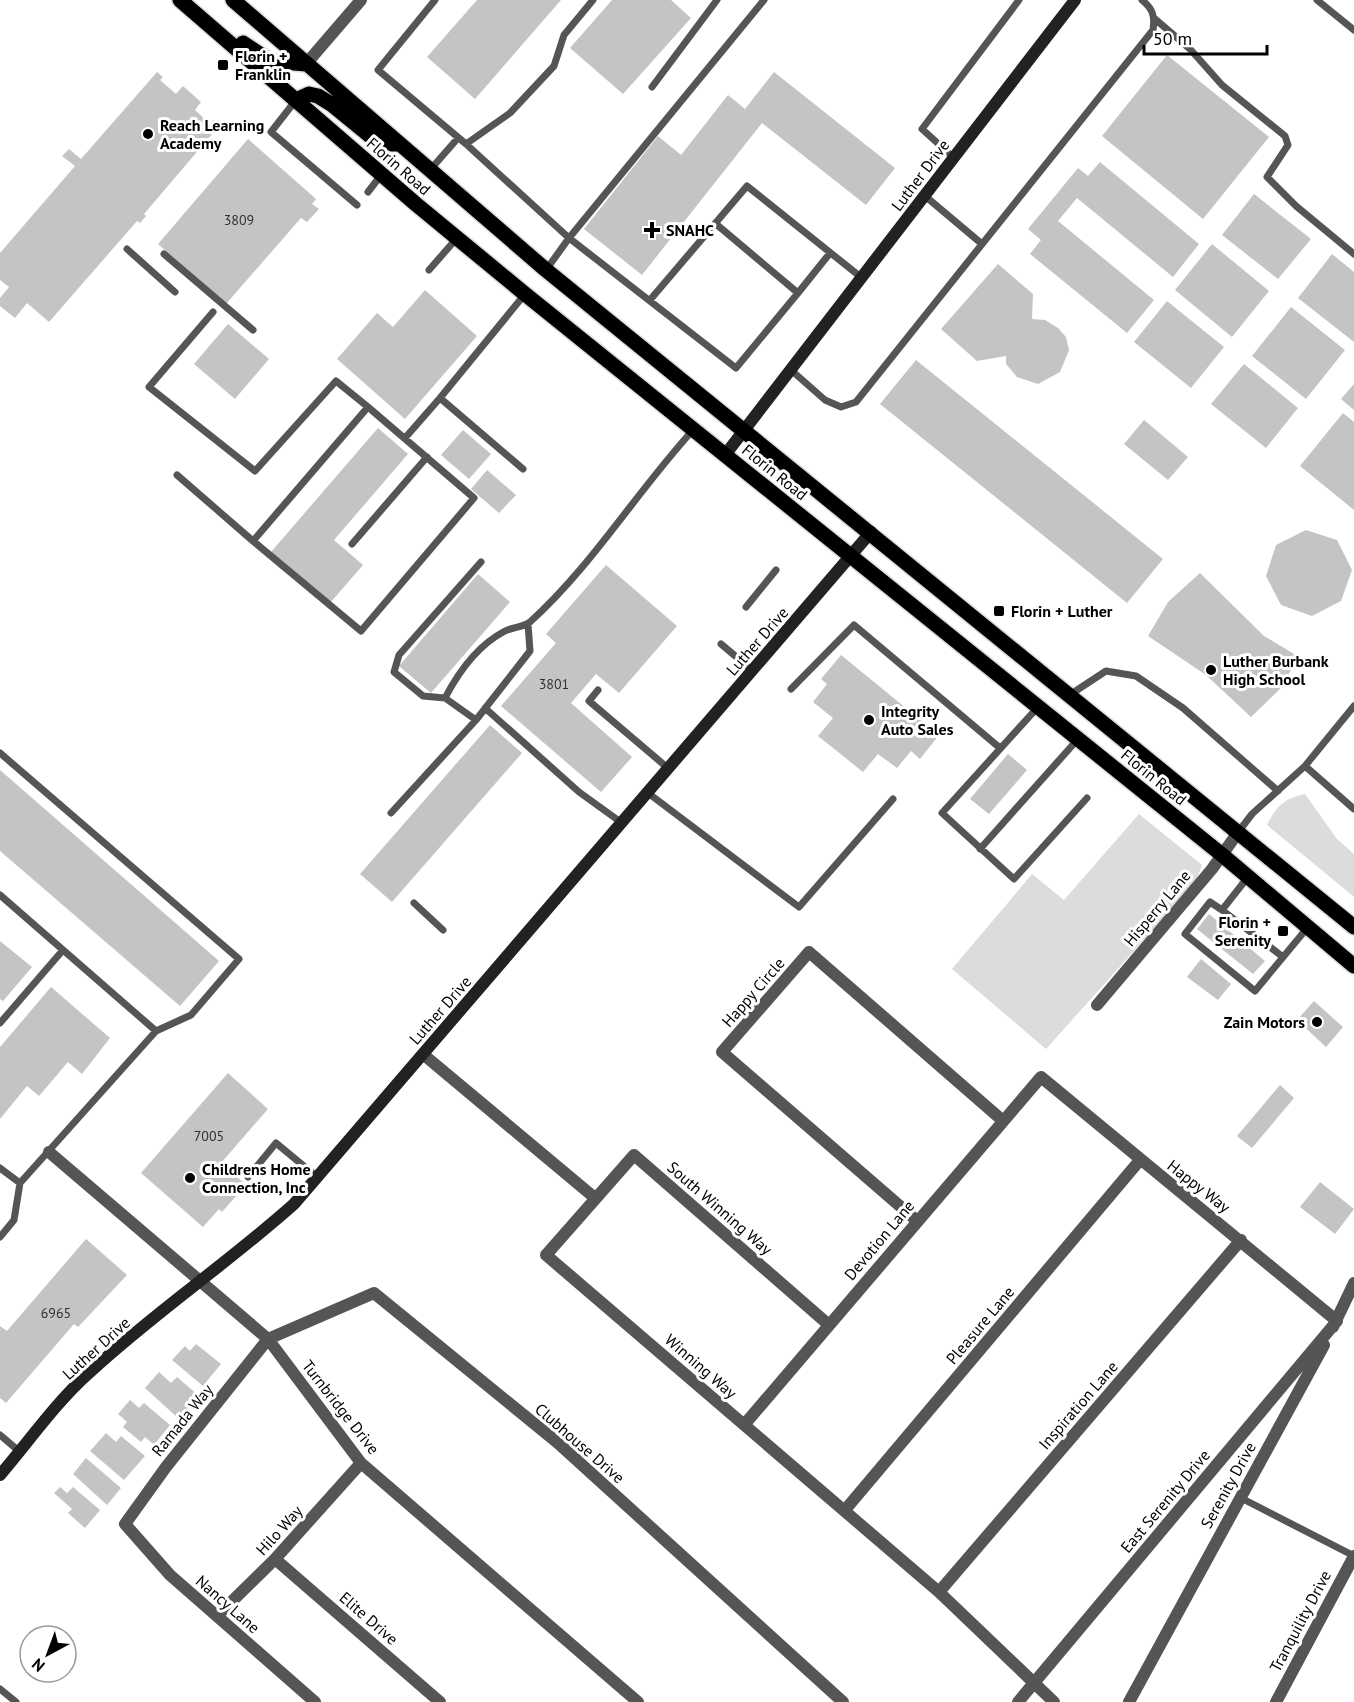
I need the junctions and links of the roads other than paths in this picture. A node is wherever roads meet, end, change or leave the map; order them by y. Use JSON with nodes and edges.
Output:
{"nodes":[{"id":1,"x":233,"y":0,"type":"edge"},
{"id":2,"x":361,"y":0,"type":"edge"},
{"id":3,"x":435,"y":0,"type":"edge"},
{"id":4,"x":593,"y":0,"type":"edge"},
{"id":5,"x":717,"y":0,"type":"edge"},
{"id":6,"x":764,"y":0,"type":"edge"},
{"id":7,"x":1019,"y":0,"type":"edge"},
{"id":8,"x":1075,"y":0,"type":"edge"},
{"id":9,"x":1142,"y":0,"type":"edge"},
{"id":10,"x":1317,"y":0,"type":"edge"},
{"id":11,"x":185,"y":4,"type":"edge"},
{"id":12,"x":1155,"y":19,"type":"junction"},
{"id":13,"x":1354,"y":30,"type":"edge"},
{"id":14,"x":306,"y":64,"type":"junction"},
{"id":15,"x":652,"y":87,"type":"dead end"},
{"id":16,"x":296,"y":100,"type":"junction"},
{"id":17,"x":458,"y":138,"type":"junction"},
{"id":18,"x":399,"y":144,"type":"junction"},
{"id":19,"x":466,"y":144,"type":"junction"},
{"id":20,"x":954,"y":158,"type":"junction"},
{"id":21,"x":430,"y":171,"type":"junction"},
{"id":22,"x":381,"y":174,"type":"junction"},
{"id":23,"x":368,"y":192,"type":"dead end"},
{"id":24,"x":925,"y":196,"type":"junction"},
{"id":25,"x":357,"y":205,"type":"dead end"},
{"id":26,"x":716,"y":224,"type":"junction"},
{"id":27,"x":457,"y":238,"type":"junction"},
{"id":28,"x":569,"y":238,"type":"junction"},
{"id":29,"x":982,"y":244,"type":"junction"},
{"id":30,"x":127,"y":249,"type":"dead end"},
{"id":31,"x":830,"y":253,"type":"junction"},
{"id":32,"x":164,"y":254,"type":"dead end"},
{"id":33,"x":1354,"y":254,"type":"edge"},
{"id":34,"x":429,"y":270,"type":"dead end"},
{"id":35,"x":546,"y":270,"type":"junction"},
{"id":36,"x":862,"y":278,"type":"junction"},
{"id":37,"x":175,"y":292,"type":"dead end"},
{"id":38,"x":798,"y":293,"type":"junction"},
{"id":39,"x":525,"y":294,"type":"junction"},
{"id":40,"x":650,"y":300,"type":"junction"},
{"id":41,"x":213,"y":312,"type":"dead end"},
{"id":42,"x":252,"y":330,"type":"dead end"},
{"id":43,"x":791,"y":370,"type":"junction"},
{"id":44,"x":440,"y":398,"type":"junction"},
{"id":45,"x":368,"y":407,"type":"junction"},
{"id":46,"x":694,"y":429,"type":"junction"},
{"id":47,"x":744,"y":429,"type":"junction"},
{"id":48,"x":405,"y":438,"type":"junction"},
{"id":49,"x":725,"y":455,"type":"junction"},
{"id":50,"x":427,"y":457,"type":"junction"},
{"id":51,"x":523,"y":469,"type":"dead end"},
{"id":52,"x":177,"y":475,"type":"dead end"},
{"id":53,"x":871,"y":532,"type":"junction"},
{"id":54,"x":254,"y":541,"type":"junction"},
{"id":55,"x":352,"y":544,"type":"dead end"},
{"id":56,"x":851,"y":557,"type":"junction"},
{"id":57,"x":481,"y":562,"type":"dead end"},
{"id":58,"x":776,"y":570,"type":"dead end"},
{"id":59,"x":746,"y":607,"type":"dead end"},
{"id":60,"x":528,"y":624,"type":"junction"},
{"id":61,"x":721,"y":644,"type":"dead end"},
{"id":62,"x":753,"y":671,"type":"junction"},
{"id":63,"x":791,"y":689,"type":"dead end"},
{"id":64,"x":598,"y":690,"type":"dead end"},
{"id":65,"x":1071,"y":694,"type":"junction"},
{"id":66,"x":445,"y":698,"type":"junction"},
{"id":67,"x":1354,"y":706,"type":"edge"},
{"id":68,"x":1038,"y":707,"type":"junction"},
{"id":69,"x":485,"y":708,"type":"junction"},
{"id":70,"x":476,"y":720,"type":"junction"},
{"id":71,"x":1078,"y":739,"type":"junction"},
{"id":72,"x":1000,"y":748,"type":"junction"},
{"id":73,"x":0,"y":753,"type":"edge"},
{"id":74,"x":1305,"y":766,"type":"junction"},
{"id":75,"x":669,"y":769,"type":"junction"},
{"id":76,"x":1278,"y":790,"type":"junction"},
{"id":77,"x":648,"y":793,"type":"junction"},
{"id":78,"x":1087,"y":798,"type":"dead end"},
{"id":79,"x":893,"y":799,"type":"dead end"},
{"id":80,"x":1354,"y":809,"type":"edge"},
{"id":81,"x":391,"y":813,"type":"dead end"},
{"id":82,"x":622,"y":823,"type":"junction"},
{"id":83,"x":1239,"y":831,"type":"junction"},
{"id":84,"x":980,"y":849,"type":"junction"},
{"id":85,"x":1221,"y":854,"type":"junction"},
{"id":86,"x":1248,"y":877,"type":"junction"},
{"id":87,"x":0,"y":896,"type":"edge"},
{"id":88,"x":414,"y":903,"type":"dead end"},
{"id":89,"x":1222,"y":910,"type":"junction"},
{"id":90,"x":1308,"y":927,"type":"junction"},
{"id":91,"x":1354,"y":927,"type":"edge"},
{"id":92,"x":443,"y":930,"type":"dead end"},
{"id":93,"x":63,"y":950,"type":"junction"},
{"id":94,"x":1283,"y":957,"type":"junction"},
{"id":95,"x":1354,"y":966,"type":"edge"},
{"id":96,"x":1097,"y":1005,"type":"dead end"},
{"id":97,"x":0,"y":1023,"type":"edge"},
{"id":98,"x":156,"y":1031,"type":"junction"},
{"id":99,"x":424,"y":1055,"type":"junction"},
{"id":100,"x":1041,"y":1077,"type":"joint"},
{"id":101,"x":1002,"y":1120,"type":"junction"},
{"id":102,"x":49,"y":1152,"type":"junction"},
{"id":103,"x":1140,"y":1160,"type":"junction"},
{"id":104,"x":0,"y":1168,"type":"edge"},
{"id":105,"x":249,"y":1177,"type":"dead end"},
{"id":106,"x":317,"y":1177,"type":"junction"},
{"id":107,"x":20,"y":1183,"type":"junction"},
{"id":108,"x":595,"y":1198,"type":"junction"},
{"id":109,"x":916,"y":1220,"type":"junction"},
{"id":110,"x":0,"y":1237,"type":"edge"},
{"id":111,"x":1242,"y":1240,"type":"junction"},
{"id":112,"x":201,"y":1280,"type":"junction"},
{"id":113,"x":1354,"y":1283,"type":"edge"},
{"id":114,"x":1337,"y":1321,"type":"junction"},
{"id":115,"x":829,"y":1325,"type":"junction"},
{"id":116,"x":268,"y":1339,"type":"junction"},
{"id":117,"x":744,"y":1425,"type":"junction"},
{"id":118,"x":0,"y":1435,"type":"edge"},
{"id":119,"x":20,"y":1452,"type":"junction"},
{"id":120,"x":361,"y":1463,"type":"junction"},
{"id":121,"x":0,"y":1474,"type":"edge"},
{"id":122,"x":1240,"y":1498,"type":"junction"},
{"id":123,"x":845,"y":1510,"type":"junction"},
{"id":124,"x":125,"y":1524,"type":"joint"},
{"id":125,"x":1354,"y":1556,"type":"edge"},
{"id":126,"x":275,"y":1559,"type":"junction"},
{"id":127,"x":1350,"y":1573,"type":"edge"},
{"id":128,"x":939,"y":1592,"type":"junction"},
{"id":129,"x":217,"y":1616,"type":"junction"},
{"id":130,"x":1035,"y":1684,"type":"junction"},
{"id":131,"x":0,"y":1689,"type":"edge"},
{"id":132,"x":15,"y":1702,"type":"edge"},
{"id":133,"x":315,"y":1702,"type":"edge"},
{"id":134,"x":440,"y":1702,"type":"edge"},
{"id":135,"x":638,"y":1702,"type":"edge"},
{"id":136,"x":843,"y":1702,"type":"edge"},
{"id":137,"x":1018,"y":1702,"type":"edge"},
{"id":138,"x":1054,"y":1702,"type":"edge"},
{"id":139,"x":1129,"y":1702,"type":"edge"},
{"id":140,"x":1276,"y":1702,"type":"edge"}],
"edges":[{"from":1,"to":14,"type":"main road","name":"Florin Road"},
{"from":2,"to":14,"type":"street"},
{"from":3,"to":17,"type":"lane"},
{"from":4,"to":19,"type":"lane"},
{"from":5,"to":15,"type":"lane"},
{"from":6,"to":28,"type":"lane"},
{"from":7,"to":20,"type":"lane"},
{"from":8,"to":20,"type":"street","name":"Luther Drive"},
{"from":9,"to":12,"type":"lane"},
{"from":10,"to":13,"type":"lane"},
{"from":11,"to":14,"type":"main road"},
{"from":11,"to":16,"type":"main road","name":"Florin Road"},
{"from":12,"to":29,"type":"lane"},
{"from":12,"to":33,"type":"lane"},
{"from":14,"to":18,"type":"main road","name":"Florin Road"},
{"from":16,"to":18,"type":"main road"},
{"from":16,"to":22,"type":"main road","name":"Florin Road"},
{"from":16,"to":25,"type":"lane"},
{"from":17,"to":19,"type":"lane"},
{"from":17,"to":21,"type":"lane"},
{"from":18,"to":21,"type":"main road","name":"Florin Road"},
{"from":19,"to":28,"type":"lane"},
{"from":20,"to":24,"type":"street","name":"Luther Drive"},
{"from":21,"to":35,"type":"main road","name":"Florin Road"},
{"from":22,"to":23,"type":"lane"},
{"from":22,"to":27,"type":"main road","name":"Florin Road"},
{"from":24,"to":29,"type":"lane"},
{"from":24,"to":36,"type":"street","name":"Luther Drive"},
{"from":26,"to":31,"type":"lane"},
{"from":26,"to":38,"type":"lane"},
{"from":26,"to":40,"type":"lane"},
{"from":27,"to":34,"type":"lane"},
{"from":27,"to":39,"type":"main road","name":"Florin Road"},
{"from":28,"to":35,"type":"lane"},
{"from":28,"to":40,"type":"lane"},
{"from":29,"to":43,"type":"lane"},
{"from":30,"to":37,"type":"lane"},
{"from":31,"to":36,"type":"lane"},
{"from":31,"to":38,"type":"lane"},
{"from":32,"to":42,"type":"lane"},
{"from":35,"to":47,"type":"main road","name":"Florin Road"},
{"from":36,"to":43,"type":"street","name":"Luther Drive"},
{"from":38,"to":40,"type":"lane"},
{"from":39,"to":44,"type":"lane"},
{"from":39,"to":46,"type":"main road","name":"Florin Road"},
{"from":41,"to":45,"type":"lane"},
{"from":43,"to":47,"type":"street","name":"Luther Drive"},
{"from":44,"to":48,"type":"lane"},
{"from":44,"to":51,"type":"lane"},
{"from":45,"to":48,"type":"lane"},
{"from":45,"to":54,"type":"lane"},
{"from":46,"to":49,"type":"main road","name":"Florin Road"},
{"from":46,"to":60,"type":"lane"},
{"from":47,"to":49,"type":"street","name":"Luther Drive"},
{"from":47,"to":53,"type":"main road","name":"Florin Road"},
{"from":48,"to":50,"type":"lane"},
{"from":49,"to":56,"type":"main road","name":"Florin Road"},
{"from":50,"to":54,"type":"lane"},
{"from":50,"to":55,"type":"lane"},
{"from":52,"to":54,"type":"lane"},
{"from":53,"to":56,"type":"street","name":"Luther Drive"},
{"from":53,"to":65,"type":"main road","name":"Florin Road"},
{"from":56,"to":62,"type":"street","name":"Luther Drive"},
{"from":56,"to":68,"type":"main road","name":"Florin Road"},
{"from":57,"to":66,"type":"lane"},
{"from":58,"to":59,"type":"lane"},
{"from":60,"to":66,"type":"lane"},
{"from":60,"to":69,"type":"lane"},
{"from":61,"to":62,"type":"lane"},
{"from":62,"to":75,"type":"street","name":"Luther Drive"},
{"from":63,"to":72,"type":"lane"},
{"from":64,"to":75,"type":"lane"},
{"from":65,"to":76,"type":"lane"},
{"from":65,"to":83,"type":"main road","name":"Florin Road"},
{"from":66,"to":70,"type":"lane"},
{"from":67,"to":74,"type":"lane"},
{"from":68,"to":71,"type":"main road","name":"Florin Road"},
{"from":68,"to":72,"type":"lane"},
{"from":69,"to":70,"type":"lane"},
{"from":69,"to":82,"type":"lane"},
{"from":70,"to":81,"type":"lane"},
{"from":71,"to":84,"type":"lane"},
{"from":71,"to":85,"type":"main road","name":"Florin Road"},
{"from":72,"to":84,"type":"lane"},
{"from":73,"to":98,"type":"lane"},
{"from":74,"to":76,"type":"lane"},
{"from":74,"to":80,"type":"lane"},
{"from":75,"to":77,"type":"street","name":"Luther Drive"},
{"from":76,"to":83,"type":"lane"},
{"from":77,"to":79,"type":"lane"},
{"from":77,"to":82,"type":"street","name":"Luther Drive"},
{"from":78,"to":84,"type":"lane"},
{"from":82,"to":99,"type":"street","name":"Luther Drive"},
{"from":83,"to":85,"type":"street","name":"Hisperry Lane"},
{"from":83,"to":91,"type":"main road","name":"Florin Road"},
{"from":85,"to":86,"type":"main road","name":"Florin Road"},
{"from":85,"to":96,"type":"street","name":"Hisperry Lane"},
{"from":86,"to":89,"type":"lane"},
{"from":86,"to":90,"type":"main road","name":"Florin Road"},
{"from":87,"to":93,"type":"lane"},
{"from":88,"to":92,"type":"lane"},
{"from":89,"to":94,"type":"lane"},
{"from":89,"to":94,"type":"lane"},
{"from":90,"to":94,"type":"lane"},
{"from":90,"to":95,"type":"main road","name":"Florin Road"},
{"from":93,"to":97,"type":"lane"},
{"from":93,"to":98,"type":"lane"},
{"from":98,"to":102,"type":"lane"},
{"from":99,"to":106,"type":"street","name":"Luther Drive"},
{"from":99,"to":108,"type":"street"},
{"from":100,"to":101,"type":"street","name":"Devotion Lane"},
{"from":100,"to":103,"type":"street","name":"Happy Way"},
{"from":101,"to":109,"type":"street","name":"Devotion Lane"},
{"from":101,"to":109,"type":"street","name":"Happy Circle"},
{"from":102,"to":107,"type":"lane"},
{"from":102,"to":112,"type":"street","name":"Turnbridge Drive"},
{"from":103,"to":111,"type":"street","name":"Happy Way"},
{"from":103,"to":123,"type":"street","name":"Pleasure Lane"},
{"from":104,"to":107,"type":"lane"},
{"from":105,"to":106,"type":"lane"},
{"from":106,"to":112,"type":"street","name":"Luther Drive"},
{"from":107,"to":110,"type":"lane"},
{"from":108,"to":115,"type":"street","name":"South Winning Way"},
{"from":108,"to":117,"type":"street","name":"Winning Way"},
{"from":109,"to":115,"type":"street","name":"Devotion Lane"},
{"from":111,"to":114,"type":"street","name":"Happy Way"},
{"from":111,"to":128,"type":"street","name":"Inspiration Lane"},
{"from":112,"to":116,"type":"street","name":"Turnbridge Drive"},
{"from":112,"to":119,"type":"street","name":"Luther Drive"},
{"from":113,"to":114,"type":"street","name":"Serenity Drive"},
{"from":114,"to":122,"type":"street","name":"Serenity Drive"},
{"from":114,"to":130,"type":"street","name":"East Serenity Drive"},
{"from":115,"to":117,"type":"street","name":"Devotion Lane"},
{"from":116,"to":120,"type":"street","name":"Turnbridge Drive"},
{"from":116,"to":124,"type":"street","name":"Ramada Way"},
{"from":116,"to":136,"type":"street","name":"Clubhouse Drive"},
{"from":117,"to":123,"type":"street","name":"Winning Way"},
{"from":118,"to":119,"type":"lane"},
{"from":119,"to":121,"type":"street","name":"Luther Drive"},
{"from":120,"to":126,"type":"street","name":"Hilo Way"},
{"from":120,"to":135,"type":"street","name":"Turnbridge Drive"},
{"from":122,"to":125,"type":"lane"},
{"from":122,"to":139,"type":"street","name":"Serenity Drive"},
{"from":123,"to":128,"type":"street","name":"Winning Way"},
{"from":124,"to":129,"type":"street","name":"Nancy Lane"},
{"from":125,"to":127,"type":"street","name":"Tranquility Drive"},
{"from":126,"to":129,"type":"street","name":"Hilo Way"},
{"from":126,"to":134,"type":"street","name":"Elite Drive"},
{"from":127,"to":140,"type":"street","name":"Tranquility Drive"},
{"from":128,"to":130,"type":"street","name":"Winning Way"},
{"from":129,"to":133,"type":"street","name":"Nancy Lane"},
{"from":130,"to":137,"type":"street","name":"East Serenity Drive"},
{"from":130,"to":138,"type":"street","name":"Winning Way"},
{"from":131,"to":132,"type":"lane"}]}
